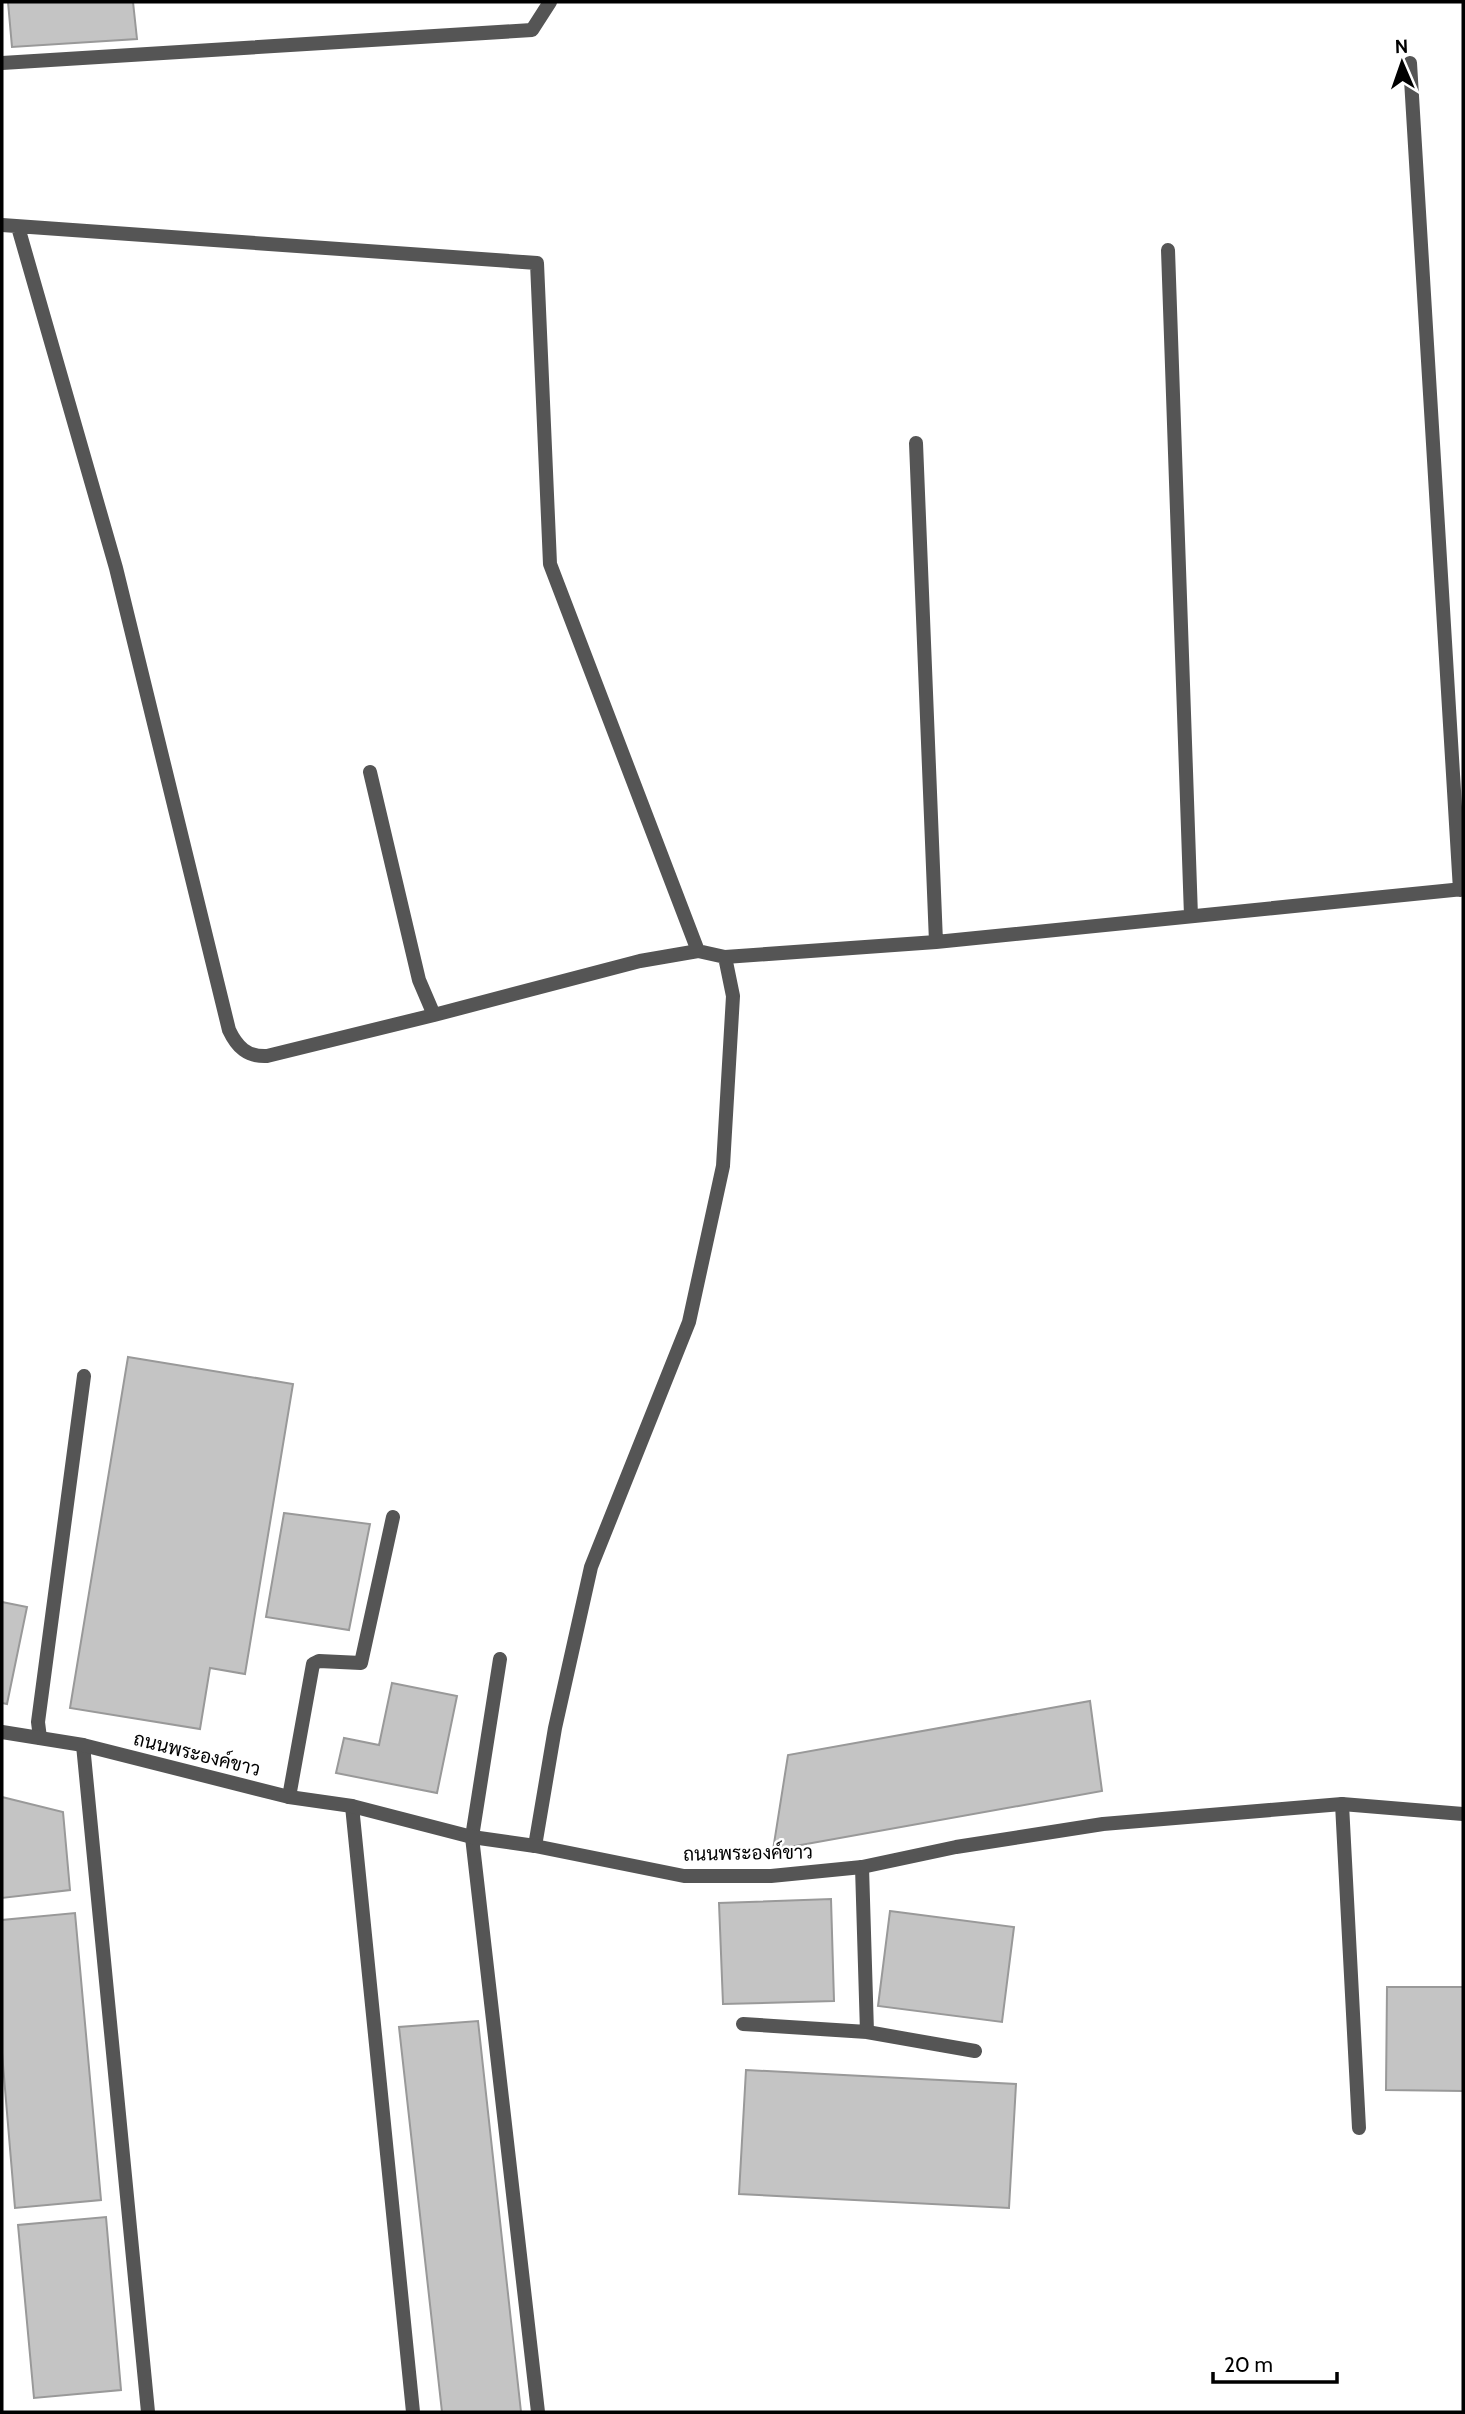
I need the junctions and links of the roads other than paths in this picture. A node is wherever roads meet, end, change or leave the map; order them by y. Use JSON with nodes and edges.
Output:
{"nodes":[{"id":1,"x":550,"y":2,"type":"edge"},
{"id":2,"x":2,"y":63,"type":"edge"},
{"id":3,"x":1410,"y":64,"type":"dead end"},
{"id":4,"x":2,"y":225,"type":"edge"},
{"id":5,"x":18,"y":228,"type":"junction"},
{"id":6,"x":1168,"y":250,"type":"dead end"},
{"id":7,"x":916,"y":443,"type":"dead end"},
{"id":8,"x":370,"y":772,"type":"dead end"},
{"id":9,"x":1462,"y":890,"type":"edge"},
{"id":10,"x":1191,"y":916,"type":"junction"},
{"id":11,"x":936,"y":942,"type":"junction"},
{"id":12,"x":698,"y":951,"type":"junction"},
{"id":13,"x":725,"y":957,"type":"junction"},
{"id":14,"x":434,"y":1015,"type":"junction"},
{"id":15,"x":84,"y":1376,"type":"dead end"},
{"id":16,"x":393,"y":1517,"type":"dead end"},
{"id":17,"x":500,"y":1659,"type":"dead end"},
{"id":18,"x":2,"y":1732,"type":"edge"},
{"id":19,"x":40,"y":1738,"type":"junction"},
{"id":20,"x":83,"y":1745,"type":"junction"},
{"id":21,"x":289,"y":1797,"type":"junction"},
{"id":22,"x":1342,"y":1804,"type":"junction"},
{"id":23,"x":352,"y":1806,"type":"junction"},
{"id":24,"x":1463,"y":1814,"type":"edge"},
{"id":25,"x":472,"y":1838,"type":"junction"},
{"id":26,"x":535,"y":1846,"type":"junction"},
{"id":27,"x":862,"y":1867,"type":"junction"},
{"id":28,"x":743,"y":2024,"type":"dead end"},
{"id":29,"x":867,"y":2032,"type":"junction"},
{"id":30,"x":975,"y":2051,"type":"dead end"},
{"id":31,"x":1359,"y":2128,"type":"dead end"},
{"id":32,"x":148,"y":2412,"type":"edge"},
{"id":33,"x":413,"y":2412,"type":"edge"},
{"id":34,"x":538,"y":2412,"type":"edge"}],
"edges":[{"from":1,"to":2,"type":"street"},
{"from":3,"to":9,"type":"street"},
{"from":4,"to":5,"type":"street"},
{"from":5,"to":12,"type":"street"},
{"from":5,"to":14,"type":"street"},
{"from":6,"to":10,"type":"street"},
{"from":7,"to":11,"type":"street"},
{"from":8,"to":14,"type":"street"},
{"from":9,"to":10,"type":"street"},
{"from":10,"to":11,"type":"street"},
{"from":11,"to":13,"type":"street"},
{"from":12,"to":13,"type":"street"},
{"from":12,"to":14,"type":"street"},
{"from":13,"to":26,"type":"street"},
{"from":15,"to":19,"type":"street"},
{"from":16,"to":21,"type":"street"},
{"from":17,"to":25,"type":"street"},
{"from":18,"to":19,"type":"street","name":"ถนนพระองค์ขาว"},
{"from":19,"to":20,"type":"street","name":"ถนนพระองค์ขาว"},
{"from":20,"to":21,"type":"street","name":"ถนนพระองค์ขาว"},
{"from":20,"to":32,"type":"street"},
{"from":21,"to":23,"type":"street","name":"ถนนพระองค์ขาว"},
{"from":22,"to":24,"type":"street","name":"ถนนพระองค์ขาว"},
{"from":22,"to":27,"type":"street","name":"ถนนพระองค์ขาว"},
{"from":22,"to":31,"type":"street"},
{"from":23,"to":25,"type":"street","name":"ถนนพระองค์ขาว"},
{"from":23,"to":33,"type":"street"},
{"from":25,"to":26,"type":"street","name":"ถนนพระองค์ขาว"},
{"from":25,"to":34,"type":"street"},
{"from":26,"to":27,"type":"street","name":"ถนนพระองค์ขาว"},
{"from":27,"to":29,"type":"street"},
{"from":28,"to":29,"type":"street"},
{"from":29,"to":30,"type":"street"}]}
